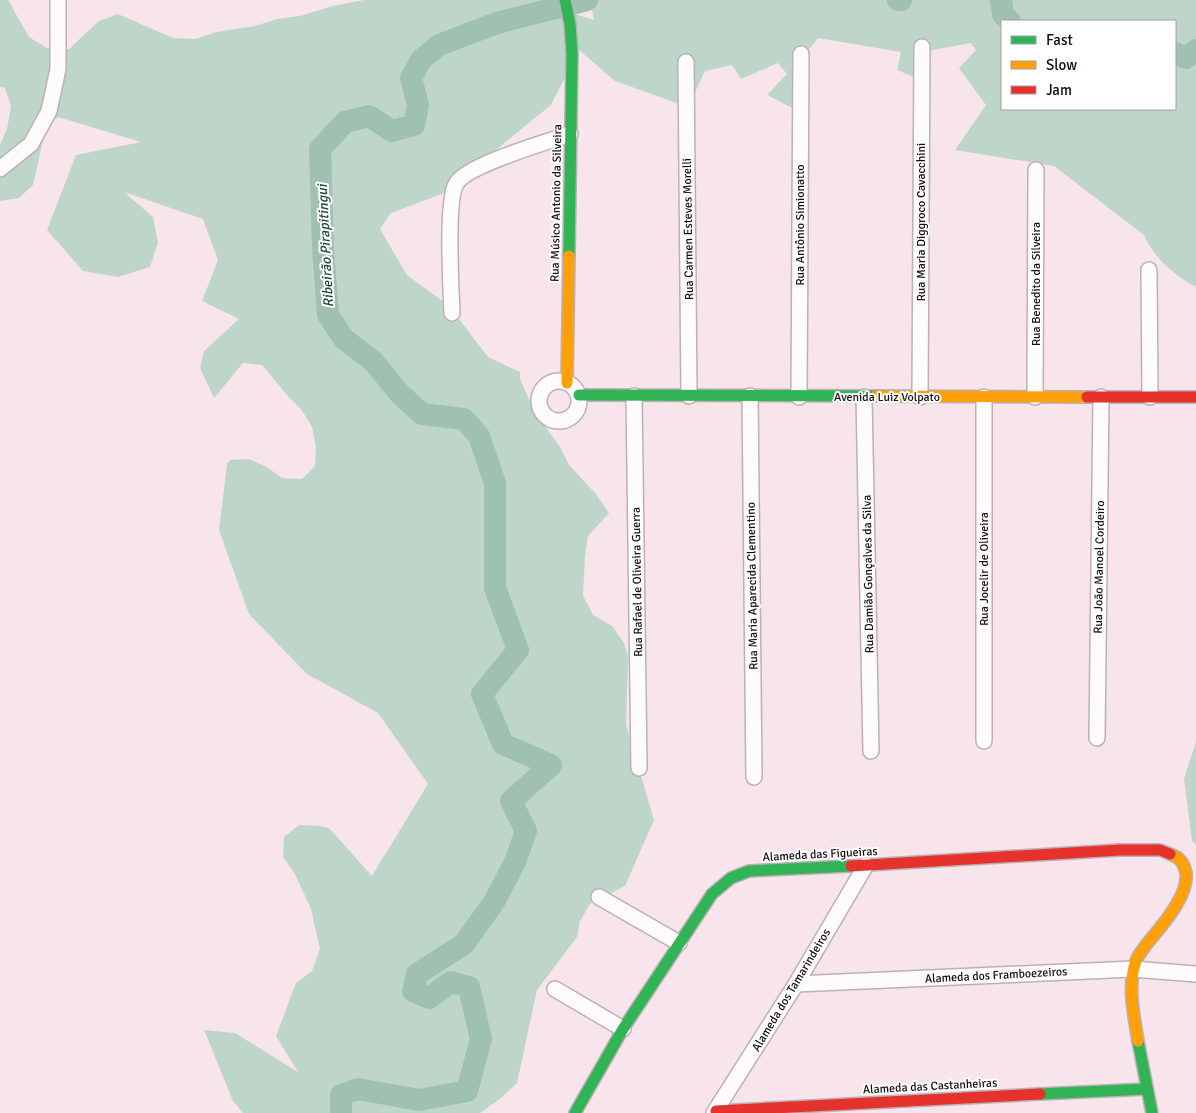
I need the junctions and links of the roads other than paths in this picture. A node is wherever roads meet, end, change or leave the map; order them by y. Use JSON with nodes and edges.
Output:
{"nodes":[{"id":1,"x":58,"y":0,"type":"edge"},
{"id":2,"x":565,"y":0,"type":"edge"},
{"id":3,"x":922,"y":47,"type":"dead end"},
{"id":4,"x":801,"y":54,"type":"dead end"},
{"id":5,"x":686,"y":62,"type":"dead end"},
{"id":6,"x":570,"y":134,"type":"junction"},
{"id":7,"x":0,"y":169,"type":"edge"},
{"id":8,"x":1036,"y":170,"type":"dead end"},
{"id":9,"x":1149,"y":270,"type":"dead end"},
{"id":10,"x":452,"y":313,"type":"dead end"},
{"id":11,"x":568,"y":383,"type":"junction"},
{"id":12,"x":579,"y":395,"type":"junction"},
{"id":13,"x":634,"y":396,"type":"junction"},
{"id":14,"x":690,"y":396,"type":"junction"},
{"id":15,"x":750,"y":396,"type":"junction"},
{"id":16,"x":799,"y":396,"type":"junction"},
{"id":17,"x":864,"y":397,"type":"junction"},
{"id":18,"x":920,"y":397,"type":"junction"},
{"id":19,"x":984,"y":397,"type":"junction"},
{"id":20,"x":1035,"y":397,"type":"junction"},
{"id":21,"x":1100,"y":397,"type":"junction"},
{"id":22,"x":1150,"y":397,"type":"junction"},
{"id":23,"x":1196,"y":397,"type":"edge"},
{"id":24,"x":1097,"y":738,"type":"dead end"},
{"id":25,"x":984,"y":741,"type":"dead end"},
{"id":26,"x":871,"y":751,"type":"dead end"},
{"id":27,"x":639,"y":768,"type":"dead end"},
{"id":28,"x":754,"y":777,"type":"dead end"},
{"id":29,"x":866,"y":865,"type":"junction"},
{"id":30,"x":599,"y":897,"type":"dead end"},
{"id":31,"x":679,"y":943,"type":"junction"},
{"id":32,"x":1133,"y":969,"type":"junction"},
{"id":33,"x":1196,"y":974,"type":"edge"},
{"id":34,"x":796,"y":984,"type":"junction"},
{"id":35,"x":555,"y":989,"type":"dead end"},
{"id":36,"x":623,"y":1029,"type":"junction"},
{"id":37,"x":1146,"y":1089,"type":"junction"},
{"id":38,"x":853,"y":1108,"type":"edge"},
{"id":39,"x":715,"y":1112,"type":"edge"},
{"id":40,"x":574,"y":1113,"type":"edge"},
{"id":41,"x":1152,"y":1113,"type":"edge"}],
"edges":[{"from":1,"to":7,"type":"street"},
{"from":2,"to":6,"type":"street","name":"Rua Músico Antonio da Silveira"},
{"from":3,"to":18,"type":"street","name":"Rua Maria Diggroco Cavacchini"},
{"from":4,"to":16,"type":"street","name":"Rua Antônio Simionatto"},
{"from":5,"to":14,"type":"street","name":"Rua Carmen Esteves Morelli"},
{"from":6,"to":10,"type":"street"},
{"from":6,"to":11,"type":"street","name":"Rua Músico Antonio da Silveira"},
{"from":8,"to":20,"type":"street","name":"Rua Benedito da Silveira"},
{"from":9,"to":22,"type":"street"},
{"from":11,"to":12,"type":"street"},
{"from":11,"to":12,"type":"street"},
{"from":12,"to":13,"type":"street","name":"Avenida Luiz Volpato"},
{"from":13,"to":14,"type":"street","name":"Avenida Luiz Volpato"},
{"from":13,"to":27,"type":"street","name":"Rua Rafael de Oliveira Guerra"},
{"from":14,"to":15,"type":"street","name":"Avenida Luiz Volpato"},
{"from":15,"to":16,"type":"street","name":"Avenida Luiz Volpato"},
{"from":15,"to":28,"type":"street","name":"Rua Maria Aparecida Clementino"},
{"from":16,"to":17,"type":"street","name":"Avenida Luiz Volpato"},
{"from":17,"to":18,"type":"street","name":"Avenida Luiz Volpato"},
{"from":17,"to":26,"type":"street","name":"Rua Damião Gonçalves da Silva"},
{"from":18,"to":19,"type":"street","name":"Avenida Luiz Volpato"},
{"from":19,"to":20,"type":"street","name":"Avenida Luiz Volpato"},
{"from":19,"to":25,"type":"street","name":"Rua Jocelir de Oliveira"},
{"from":20,"to":21,"type":"street","name":"Avenida Luiz Volpato"},
{"from":21,"to":22,"type":"street","name":"Avenida Luiz Volpato"},
{"from":21,"to":24,"type":"street","name":"Rua João Manoel Cordeiro"},
{"from":22,"to":23,"type":"street","name":"Avenida Luiz Volpato"},
{"from":29,"to":31,"type":"street","name":"Alameda das Figueiras"},
{"from":29,"to":32,"type":"street","name":"Alameda das Figueiras"},
{"from":29,"to":34,"type":"street","name":"Alameda dos Tamarindeiros"},
{"from":30,"to":31,"type":"street"},
{"from":31,"to":36,"type":"street","name":"Alameda das Figueiras"},
{"from":32,"to":33,"type":"street","name":"Alameda dos Framboezeiros"},
{"from":32,"to":34,"type":"street","name":"Alameda dos Framboezeiros"},
{"from":32,"to":37,"type":"street"},
{"from":34,"to":39,"type":"street","name":"Alameda dos Tamarindeiros"},
{"from":35,"to":36,"type":"street"},
{"from":36,"to":40,"type":"street","name":"Alameda das Figueiras"},
{"from":37,"to":38,"type":"street","name":"Alameda das Castanheiras"},
{"from":37,"to":41,"type":"street"},
{"from":38,"to":39,"type":"street","name":"Alameda das Castanheiras"}]}
